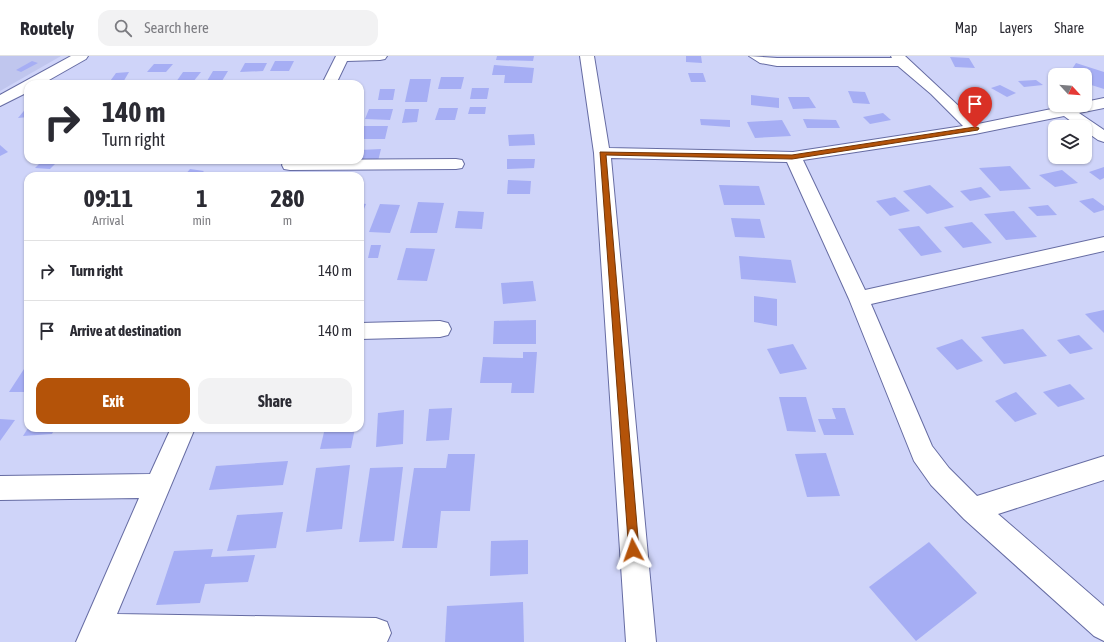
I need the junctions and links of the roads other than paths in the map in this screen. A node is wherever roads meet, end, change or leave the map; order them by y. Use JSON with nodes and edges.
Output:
{"nodes":[{"id":1,"x":81,"y":56,"type":"edge"},
{"id":2,"x":380,"y":56,"type":"edge"},
{"id":3,"x":587,"y":56,"type":"edge"},
{"id":4,"x":756,"y":56,"type":"edge"},
{"id":5,"x":343,"y":57,"type":"edge"},
{"id":6,"x":900,"y":59,"type":"edge"},
{"id":7,"x":38,"y":80,"type":"edge"},
{"id":8,"x":331,"y":80,"type":"edge"},
{"id":9,"x":24,"y":88,"type":"edge"},
{"id":10,"x":0,"y":101,"type":"edge"},
{"id":11,"x":1104,"y":103,"type":"edge"},
{"id":12,"x":1092,"y":106,"type":"edge"},
{"id":13,"x":1062,"y":112,"type":"edge"},
{"id":14,"x":1068,"y":112,"type":"edge"},
{"id":15,"x":975,"y":128,"type":"junction"},
{"id":16,"x":1104,"y":137,"type":"edge"},
{"id":17,"x":602,"y":153,"type":"junction"},
{"id":18,"x":792,"y":157,"type":"junction"},
{"id":19,"x":456,"y":164,"type":"dead end"},
{"id":20,"x":290,"y":167,"type":"edge"},
{"id":21,"x":1104,"y":244,"type":"edge"},
{"id":22,"x":859,"y":299,"type":"junction"},
{"id":23,"x":440,"y":329,"type":"dead end"},
{"id":24,"x":364,"y":331,"type":"edge"},
{"id":25,"x":181,"y":432,"type":"edge"},
{"id":26,"x":1104,"y":468,"type":"edge"},
{"id":27,"x":159,"y":486,"type":"junction"},
{"id":28,"x":0,"y":488,"type":"edge"},
{"id":29,"x":973,"y":510,"type":"junction"},
{"id":30,"x":1104,"y":626,"type":"edge"},
{"id":31,"x":376,"y":633,"type":"dead end"},
{"id":32,"x":94,"y":636,"type":"edge"},
{"id":33,"x":641,"y":642,"type":"edge"}],
"edges":[{"from":1,"to":7,"type":"street"},
{"from":2,"to":5,"type":"street"},
{"from":3,"to":17,"type":"street"},
{"from":4,"to":6,"type":"street"},
{"from":5,"to":8,"type":"street"},
{"from":6,"to":15,"type":"street"},
{"from":9,"to":10,"type":"street"},
{"from":11,"to":12,"type":"street"},
{"from":13,"to":15,"type":"street"},
{"from":14,"to":16,"type":"street"},
{"from":15,"to":18,"type":"street"},
{"from":17,"to":18,"type":"street"},
{"from":17,"to":33,"type":"street"},
{"from":18,"to":22,"type":"street"},
{"from":19,"to":20,"type":"street"},
{"from":21,"to":22,"type":"street"},
{"from":22,"to":29,"type":"street"},
{"from":23,"to":24,"type":"street"},
{"from":25,"to":27,"type":"street"},
{"from":26,"to":29,"type":"street"},
{"from":27,"to":28,"type":"street"},
{"from":27,"to":32,"type":"street"},
{"from":29,"to":30,"type":"street"},
{"from":31,"to":32,"type":"street"}]}
